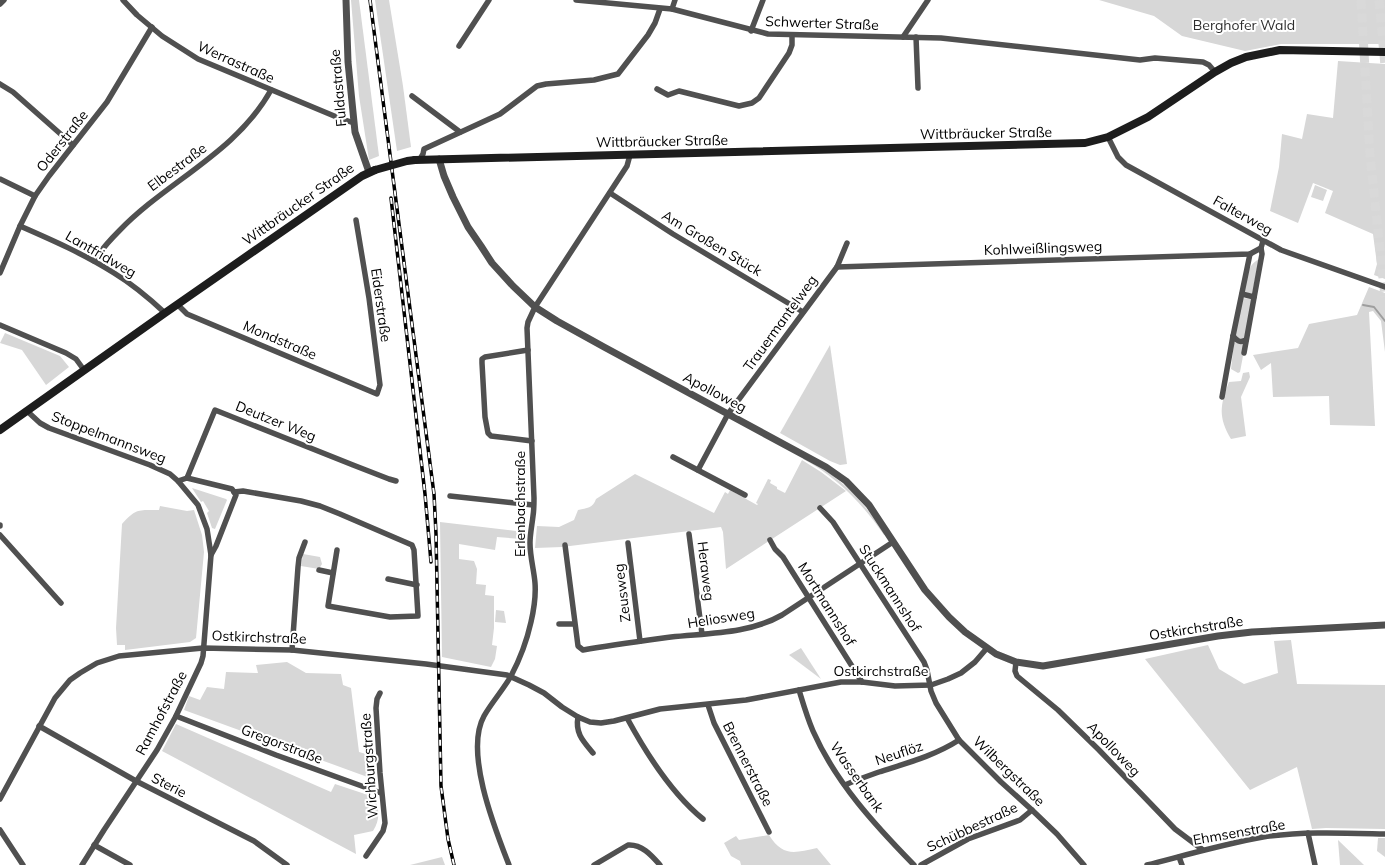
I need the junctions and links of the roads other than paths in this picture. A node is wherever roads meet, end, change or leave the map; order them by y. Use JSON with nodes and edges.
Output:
{"nodes":[{"id":1,"x":4,"y":0,"type":"edge"},
{"id":2,"x":123,"y":0,"type":"edge"},
{"id":3,"x":346,"y":0,"type":"edge"},
{"id":4,"x":489,"y":0,"type":"edge"},
{"id":5,"x":576,"y":0,"type":"edge"},
{"id":6,"x":675,"y":0,"type":"edge"},
{"id":7,"x":763,"y":0,"type":"edge"},
{"id":8,"x":928,"y":0,"type":"edge"},
{"id":9,"x":0,"y":4,"type":"edge"},
{"id":10,"x":660,"y":9,"type":"junction"},
{"id":11,"x":672,"y":10,"type":"junction"},
{"id":12,"x":152,"y":28,"type":"junction"},
{"id":13,"x":751,"y":31,"type":"junction"},
{"id":14,"x":792,"y":36,"type":"junction"},
{"id":15,"x":903,"y":37,"type":"junction"},
{"id":16,"x":916,"y":37,"type":"junction"},
{"id":17,"x":459,"y":46,"type":"dead end"},
{"id":18,"x":1385,"y":52,"type":"edge"},
{"id":19,"x":1215,"y":72,"type":"junction"},
{"id":20,"x":0,"y":84,"type":"edge"},
{"id":21,"x":918,"y":88,"type":"dead end"},
{"id":22,"x":657,"y":89,"type":"dead end"},
{"id":23,"x":271,"y":90,"type":"junction"},
{"id":24,"x":412,"y":96,"type":"dead end"},
{"id":25,"x":354,"y":122,"type":"junction"},
{"id":26,"x":460,"y":132,"type":"junction"},
{"id":27,"x":1108,"y":137,"type":"junction"},
{"id":28,"x":72,"y":145,"type":"junction"},
{"id":29,"x":630,"y":154,"type":"junction"},
{"id":30,"x":439,"y":159,"type":"junction"},
{"id":31,"x":417,"y":160,"type":"junction"},
{"id":32,"x":372,"y":171,"type":"junction"},
{"id":33,"x":0,"y":179,"type":"edge"},
{"id":34,"x":610,"y":193,"type":"junction"},
{"id":35,"x":35,"y":196,"type":"junction"},
{"id":36,"x":356,"y":220,"type":"dead end"},
{"id":37,"x":20,"y":226,"type":"junction"},
{"id":38,"x":1263,"y":240,"type":"junction"},
{"id":39,"x":847,"y":243,"type":"dead end"},
{"id":40,"x":1261,"y":248,"type":"junction"},
{"id":41,"x":1250,"y":254,"type":"junction"},
{"id":42,"x":94,"y":261,"type":"junction"},
{"id":43,"x":836,"y":267,"type":"junction"},
{"id":44,"x":0,"y":273,"type":"edge"},
{"id":45,"x":1385,"y":287,"type":"edge"},
{"id":46,"x":1242,"y":294,"type":"junction"},
{"id":47,"x":1254,"y":297,"type":"junction"},
{"id":48,"x":177,"y":304,"type":"junction"},
{"id":49,"x":536,"y":307,"type":"junction"},
{"id":50,"x":165,"y":312,"type":"junction"},
{"id":51,"x":803,"y":312,"type":"junction"},
{"id":52,"x":0,"y":325,"type":"edge"},
{"id":53,"x":1233,"y":336,"type":"junction"},
{"id":54,"x":1246,"y":340,"type":"junction"},
{"id":55,"x":528,"y":350,"type":"junction"},
{"id":56,"x":1244,"y":353,"type":"dead end"},
{"id":57,"x":84,"y":370,"type":"junction"},
{"id":58,"x":377,"y":394,"type":"joint"},
{"id":59,"x":1222,"y":397,"type":"dead end"},
{"id":60,"x":27,"y":411,"type":"junction"},
{"id":61,"x":728,"y":414,"type":"junction"},
{"id":62,"x":0,"y":430,"type":"edge"},
{"id":63,"x":532,"y":441,"type":"junction"},
{"id":64,"x":672,"y":457,"type":"dead end"},
{"id":65,"x":698,"y":470,"type":"junction"},
{"id":66,"x":187,"y":478,"type":"junction"},
{"id":67,"x":396,"y":480,"type":"dead end"},
{"id":68,"x":178,"y":481,"type":"junction"},
{"id":69,"x":234,"y":492,"type":"junction"},
{"id":70,"x":745,"y":495,"type":"dead end"},
{"id":71,"x":450,"y":496,"type":"dead end"},
{"id":72,"x":534,"y":505,"type":"junction"},
{"id":73,"x":820,"y":508,"type":"dead end"},
{"id":74,"x":689,"y":534,"type":"dead end"},
{"id":75,"x":0,"y":535,"type":"edge"},
{"id":76,"x":770,"y":540,"type":"dead end"},
{"id":77,"x":305,"y":542,"type":"dead end"},
{"id":78,"x":893,"y":542,"type":"junction"},
{"id":79,"x":628,"y":543,"type":"dead end"},
{"id":80,"x":565,"y":546,"type":"dead end"},
{"id":81,"x":337,"y":550,"type":"dead end"},
{"id":82,"x":211,"y":555,"type":"junction"},
{"id":83,"x":861,"y":563,"type":"junction"},
{"id":84,"x":319,"y":570,"type":"dead end"},
{"id":85,"x":333,"y":572,"type":"junction"},
{"id":86,"x":388,"y":579,"type":"dead end"},
{"id":87,"x":417,"y":585,"type":"junction"},
{"id":88,"x":808,"y":597,"type":"junction"},
{"id":89,"x":61,"y":603,"type":"dead end"},
{"id":90,"x":559,"y":624,"type":"dead end"},
{"id":91,"x":574,"y":624,"type":"junction"},
{"id":92,"x":1385,"y":626,"type":"edge"},
{"id":93,"x":702,"y":634,"type":"junction"},
{"id":94,"x":640,"y":641,"type":"junction"},
{"id":95,"x":203,"y":648,"type":"junction"},
{"id":96,"x":986,"y":648,"type":"junction"},
{"id":97,"x":292,"y":650,"type":"junction"},
{"id":98,"x":1016,"y":662,"type":"junction"},
{"id":99,"x":511,"y":676,"type":"junction"},
{"id":100,"x":862,"y":682,"type":"junction"},
{"id":101,"x":931,"y":685,"type":"junction"},
{"id":102,"x":799,"y":690,"type":"junction"},
{"id":103,"x":380,"y":693,"type":"dead end"},
{"id":104,"x":708,"y":705,"type":"junction"},
{"id":105,"x":176,"y":716,"type":"junction"},
{"id":106,"x":578,"y":717,"type":"junction"},
{"id":107,"x":627,"y":718,"type":"junction"},
{"id":108,"x":39,"y":726,"type":"junction"},
{"id":109,"x":959,"y":740,"type":"junction"},
{"id":110,"x":593,"y":753,"type":"dead end"},
{"id":111,"x":136,"y":781,"type":"junction"},
{"id":112,"x":844,"y":785,"type":"junction"},
{"id":113,"x":381,"y":793,"type":"junction"},
{"id":114,"x":0,"y":799,"type":"edge"},
{"id":115,"x":1032,"y":810,"type":"junction"},
{"id":116,"x":703,"y":819,"type":"dead end"},
{"id":117,"x":0,"y":830,"type":"edge"},
{"id":118,"x":769,"y":832,"type":"dead end"},
{"id":119,"x":1308,"y":833,"type":"junction"},
{"id":120,"x":1385,"y":834,"type":"edge"},
{"id":121,"x":94,"y":845,"type":"junction"},
{"id":122,"x":1203,"y":850,"type":"junction"},
{"id":123,"x":366,"y":856,"type":"dead end"},
{"id":124,"x":1179,"y":857,"type":"junction"},
{"id":125,"x":23,"y":865,"type":"edge"},
{"id":126,"x":82,"y":865,"type":"edge"},
{"id":127,"x":130,"y":865,"type":"edge"},
{"id":128,"x":287,"y":865,"type":"edge"},
{"id":129,"x":508,"y":865,"type":"edge"},
{"id":130,"x":594,"y":865,"type":"edge"},
{"id":131,"x":660,"y":865,"type":"edge"},
{"id":132,"x":914,"y":865,"type":"edge"},
{"id":133,"x":921,"y":865,"type":"edge"},
{"id":134,"x":1084,"y":865,"type":"edge"},
{"id":135,"x":1147,"y":865,"type":"edge"},
{"id":136,"x":1182,"y":865,"type":"edge"},
{"id":137,"x":1315,"y":865,"type":"edge"}],
"edges":[{"from":1,"to":9,"type":"street"},
{"from":2,"to":12,"type":"street","name":"Werrastraße"},
{"from":3,"to":25,"type":"street","name":"Fuldastraße"},
{"from":4,"to":17,"type":"street"},
{"from":5,"to":10,"type":"street","name":"Schwerter Straße"},
{"from":6,"to":11,"type":"street"},
{"from":7,"to":13,"type":"street"},
{"from":8,"to":15,"type":"street"},
{"from":10,"to":11,"type":"street","name":"Schwerter Straße"},
{"from":10,"to":26,"type":"street"},
{"from":11,"to":13,"type":"street","name":"Schwerter Straße"},
{"from":12,"to":23,"type":"street","name":"Werrastraße"},
{"from":12,"to":28,"type":"street","name":"Oderstraße"},
{"from":13,"to":14,"type":"street","name":"Schwerter Straße"},
{"from":14,"to":15,"type":"street","name":"Schwerter Straße"},
{"from":14,"to":22,"type":"street"},
{"from":15,"to":16,"type":"street","name":"Schwerter Straße"},
{"from":16,"to":19,"type":"street","name":"Schwerter Straße"},
{"from":16,"to":21,"type":"street"},
{"from":18,"to":19,"type":"main road","name":"Wittbräucker Straße"},
{"from":19,"to":27,"type":"main road","name":"Wittbräucker Straße"},
{"from":20,"to":28,"type":"street"},
{"from":23,"to":25,"type":"street","name":"Werrastraße"},
{"from":23,"to":42,"type":"street","name":"Elbestraße"},
{"from":24,"to":26,"type":"street"},
{"from":25,"to":32,"type":"street","name":"Fuldastraße"},
{"from":26,"to":31,"type":"street"},
{"from":27,"to":29,"type":"main road","name":"Wittbräucker Straße"},
{"from":27,"to":38,"type":"street","name":"Falterweg"},
{"from":28,"to":35,"type":"street","name":"Oderstraße"},
{"from":29,"to":30,"type":"main road","name":"Wittbräucker Straße"},
{"from":29,"to":34,"type":"street","name":"Erlenbachstraße"},
{"from":30,"to":31,"type":"main road","name":"Wittbräucker Straße"},
{"from":30,"to":49,"type":"street","name":"Apolloweg"},
{"from":31,"to":32,"type":"main road","name":"Wittbräucker Straße","bridge":true},
{"from":32,"to":48,"type":"main road","name":"Wittbräucker Straße"},
{"from":33,"to":35,"type":"street"},
{"from":34,"to":49,"type":"street","name":"Erlenbachstraße"},
{"from":34,"to":51,"type":"street","name":"Am Großen Stück"},
{"from":35,"to":37,"type":"street","name":"Oderstraße"},
{"from":36,"to":58,"type":"street","name":"Eiderstraße"},
{"from":37,"to":42,"type":"street","name":"Lantfridweg"},
{"from":37,"to":44,"type":"street","name":"Oderstraße"},
{"from":38,"to":40,"type":"street"},
{"from":38,"to":45,"type":"street","name":"Falterweg"},
{"from":39,"to":43,"type":"street","name":"Trauermantelweg"},
{"from":40,"to":41,"type":"street"},
{"from":40,"to":47,"type":"street"},
{"from":41,"to":43,"type":"street","name":"Kohlweißlingsweg"},
{"from":41,"to":46,"type":"street"},
{"from":42,"to":50,"type":"street","name":"Lantfridweg"},
{"from":43,"to":51,"type":"street","name":"Trauermantelweg"},
{"from":46,"to":47,"type":"street"},
{"from":46,"to":53,"type":"street"},
{"from":47,"to":54,"type":"street"},
{"from":48,"to":50,"type":"main road","name":"Wittbräucker Straße"},
{"from":48,"to":58,"type":"street","name":"Mondstraße"},
{"from":49,"to":55,"type":"street","name":"Erlenbachstraße"},
{"from":49,"to":61,"type":"street","name":"Apolloweg"},
{"from":50,"to":57,"type":"main road","name":"Wittbräucker Straße"},
{"from":51,"to":61,"type":"street","name":"Trauermantelweg"},
{"from":52,"to":57,"type":"street"},
{"from":53,"to":54,"type":"street"},
{"from":53,"to":59,"type":"street"},
{"from":54,"to":56,"type":"street"},
{"from":55,"to":63,"type":"street","name":"Erlenbachstraße"},
{"from":55,"to":63,"type":"street"},
{"from":57,"to":60,"type":"main road","name":"Wittbräucker Straße"},
{"from":60,"to":62,"type":"main road","name":"Wittbräucker Straße"},
{"from":60,"to":68,"type":"street","name":"Stoppelmannsweg"},
{"from":61,"to":65,"type":"street","name":"Trauermantelweg"},
{"from":61,"to":78,"type":"street","name":"Apolloweg"},
{"from":63,"to":72,"type":"street","name":"Erlenbachstraße"},
{"from":64,"to":65,"type":"street"},
{"from":65,"to":70,"type":"street"},
{"from":66,"to":67,"type":"street","name":"Deutzer Weg"},
{"from":66,"to":68,"type":"street"},
{"from":66,"to":69,"type":"street"},
{"from":68,"to":82,"type":"street","name":"Ramhofstraße"},
{"from":69,"to":82,"type":"street","name":"Ramhofstraße"},
{"from":69,"to":87,"type":"street"},
{"from":71,"to":72,"type":"street"},
{"from":72,"to":99,"type":"street","name":"Erlenbachstraße"},
{"from":73,"to":83,"type":"street","name":"Stuckmannshof"},
{"from":74,"to":93,"type":"street","name":"Heraweg"},
{"from":75,"to":89,"type":"street"},
{"from":76,"to":88,"type":"street","name":"Mortmannshof"},
{"from":77,"to":97,"type":"street"},
{"from":78,"to":83,"type":"street","name":"Heliosweg"},
{"from":78,"to":96,"type":"street","name":"Apolloweg"},
{"from":79,"to":94,"type":"street","name":"Zeusweg"},
{"from":80,"to":91,"type":"street","name":"Heliosweg"},
{"from":81,"to":85,"type":"street"},
{"from":82,"to":95,"type":"street","name":"Ramhofstraße"},
{"from":83,"to":88,"type":"street","name":"Heliosweg"},
{"from":83,"to":101,"type":"street","name":"Stuckmannshof"},
{"from":84,"to":85,"type":"street"},
{"from":85,"to":87,"type":"street"},
{"from":86,"to":87,"type":"street"},
{"from":88,"to":93,"type":"street","name":"Heliosweg"},
{"from":88,"to":100,"type":"street","name":"Mortmannshof"},
{"from":90,"to":91,"type":"street"},
{"from":91,"to":94,"type":"street","name":"Heliosweg"},
{"from":92,"to":98,"type":"street","name":"Ostkirchstraße"},
{"from":93,"to":94,"type":"street","name":"Heliosweg"},
{"from":95,"to":97,"type":"street","name":"Ostkirchstraße"},
{"from":95,"to":105,"type":"street","name":"Ramhofstraße"},
{"from":95,"to":108,"type":"street","name":"Ostkirchstraße"},
{"from":96,"to":98,"type":"street","name":"Ostkirchstraße"},
{"from":96,"to":101,"type":"street","name":"Ostkirchstraße"},
{"from":97,"to":99,"type":"street","name":"Ostkirchstraße"},
{"from":98,"to":122,"type":"street","name":"Apolloweg"},
{"from":99,"to":106,"type":"street","name":"Ostkirchstraße"},
{"from":99,"to":129,"type":"street","name":"Erlenbachstraße"},
{"from":100,"to":101,"type":"street","name":"Ostkirchstraße"},
{"from":100,"to":102,"type":"street","name":"Ostkirchstraße"},
{"from":101,"to":109,"type":"street","name":"Wilbergstraße"},
{"from":102,"to":104,"type":"street","name":"Ostkirchstraße"},
{"from":102,"to":112,"type":"street","name":"Wasserbank"},
{"from":103,"to":113,"type":"street","name":"Wichburgstraße"},
{"from":104,"to":107,"type":"street","name":"Ostkirchstraße"},
{"from":104,"to":118,"type":"street","name":"Brennerstraße"},
{"from":105,"to":111,"type":"street","name":"Ramhofstraße"},
{"from":105,"to":113,"type":"street","name":"Gregorstraße"},
{"from":106,"to":107,"type":"street","name":"Ostkirchstraße"},
{"from":106,"to":110,"type":"street"},
{"from":107,"to":116,"type":"street"},
{"from":108,"to":111,"type":"street","name":"Sterie"},
{"from":108,"to":114,"type":"street","name":"Ostkirchstraße"},
{"from":109,"to":112,"type":"street","name":"Neuflöz"},
{"from":109,"to":115,"type":"street","name":"Wilbergstraße"},
{"from":111,"to":121,"type":"street","name":"Ramhofstraße"},
{"from":111,"to":128,"type":"street","name":"Sterie"},
{"from":112,"to":132,"type":"street","name":"Wasserbank"},
{"from":113,"to":123,"type":"street","name":"Wichburgstraße"},
{"from":115,"to":133,"type":"street","name":"Schübbestraße"},
{"from":115,"to":134,"type":"street","name":"Wilbergstraße"},
{"from":117,"to":125,"type":"street"},
{"from":119,"to":120,"type":"street","name":"Ehmsenstraße"},
{"from":119,"to":122,"type":"street","name":"Ehmsenstraße"},
{"from":119,"to":137,"type":"street"},
{"from":121,"to":126,"type":"street","name":"Ramhofstraße"},
{"from":121,"to":127,"type":"street"},
{"from":122,"to":124,"type":"street","name":"Ehmsenstraße"},
{"from":124,"to":135,"type":"street","name":"Ehmsenstraße"},
{"from":124,"to":136,"type":"street"},
{"from":130,"to":131,"type":"street"}]}
